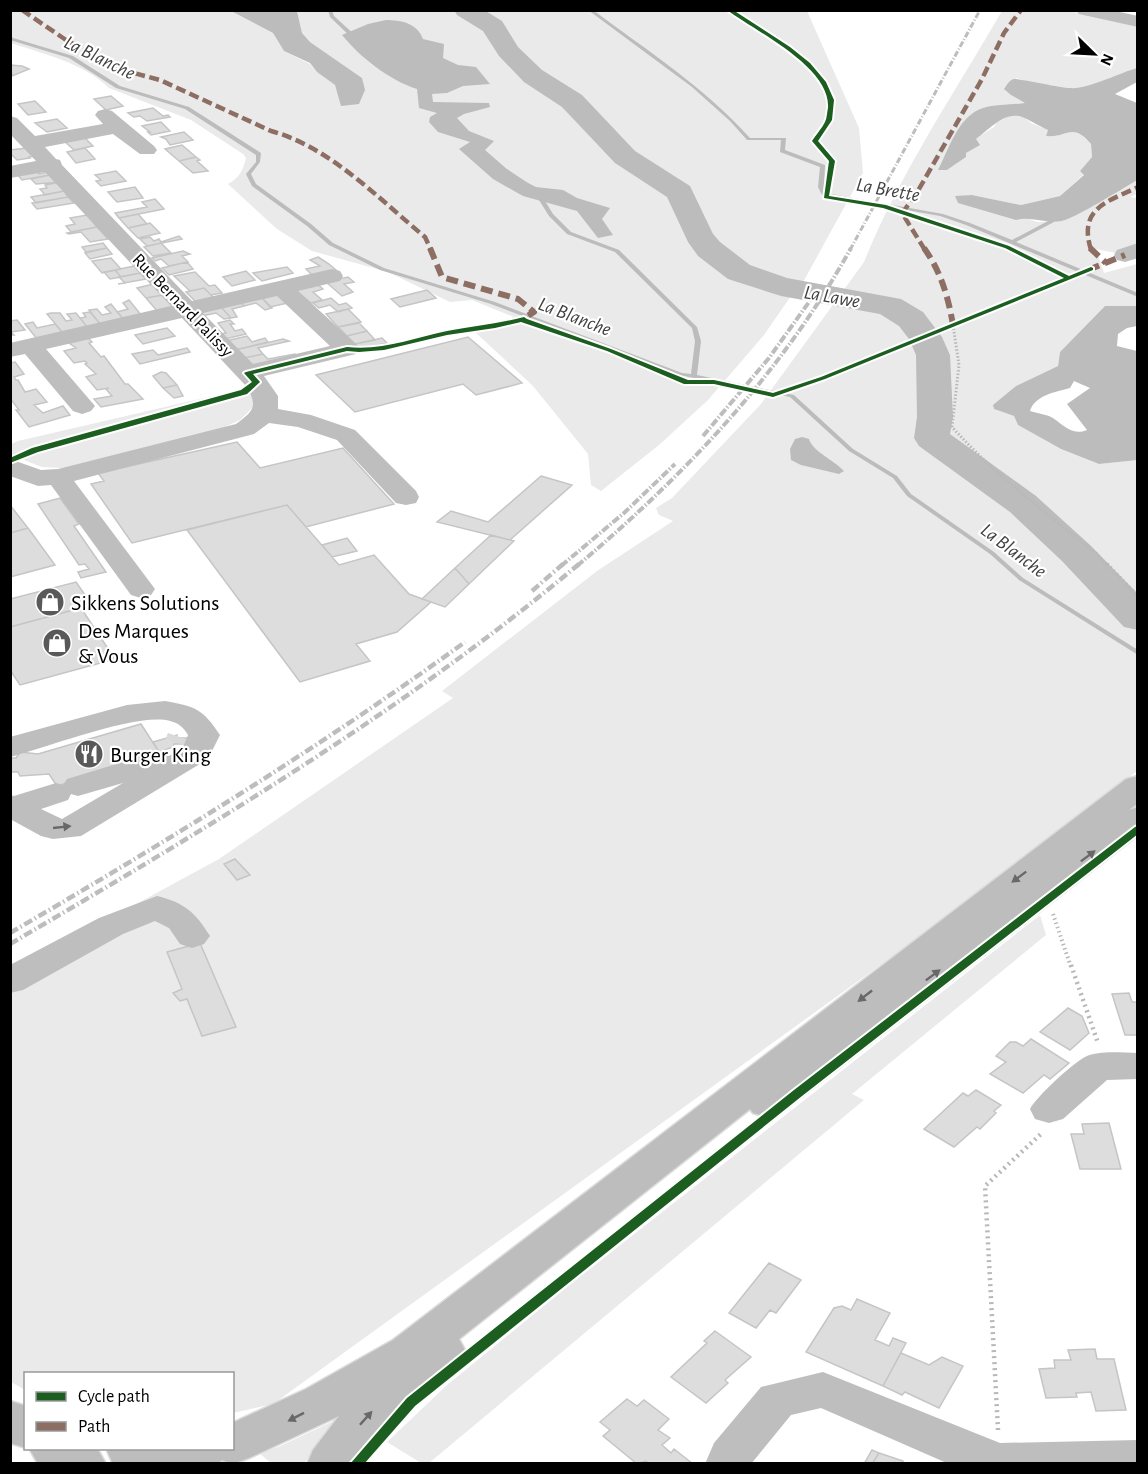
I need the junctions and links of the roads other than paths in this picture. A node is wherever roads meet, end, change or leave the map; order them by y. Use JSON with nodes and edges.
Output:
{"nodes":[{"id":1,"x":1085,"y":10,"type":"edge"},
{"id":2,"x":1137,"y":22,"type":"edge"},
{"id":3,"x":10,"y":122,"type":"edge"},
{"id":4,"x":32,"y":143,"type":"junction"},
{"id":5,"x":147,"y":150,"type":"dead end"},
{"id":6,"x":53,"y":164,"type":"junction"},
{"id":7,"x":10,"y":172,"type":"edge"},
{"id":8,"x":332,"y":276,"type":"dead end"},
{"id":9,"x":282,"y":288,"type":"junction"},
{"id":10,"x":187,"y":311,"type":"junction"},
{"id":11,"x":21,"y":348,"type":"edge"},
{"id":12,"x":248,"y":373,"type":"junction"},
{"id":13,"x":82,"y":406,"type":"dead end"},
{"id":14,"x":264,"y":415,"type":"junction"},
{"id":15,"x":10,"y":467,"type":"edge"},
{"id":16,"x":58,"y":477,"type":"junction"},
{"id":17,"x":406,"y":497,"type":"dead end"},
{"id":18,"x":141,"y":589,"type":"dead end"},
{"id":19,"x":17,"y":746,"type":"edge"},
{"id":20,"x":1137,"y":786,"type":"edge"},
{"id":21,"x":12,"y":806,"type":"edge"},
{"id":22,"x":1137,"y":818,"type":"edge"},
{"id":23,"x":192,"y":936,"type":"dead end"},
{"id":24,"x":10,"y":981,"type":"edge"},
{"id":25,"x":1122,"y":1066,"type":"edge"},
{"id":26,"x":1049,"y":1109,"type":"road end"},
{"id":27,"x":10,"y":1420,"type":"edge"},
{"id":28,"x":24,"y":1428,"type":"edge"},
{"id":29,"x":234,"y":1443,"type":"edge"},
{"id":30,"x":54,"y":1450,"type":"edge"},
{"id":31,"x":144,"y":1450,"type":"edge"},
{"id":32,"x":182,"y":1450,"type":"edge"},
{"id":33,"x":218,"y":1450,"type":"edge"},
{"id":34,"x":1137,"y":1459,"type":"edge"},
{"id":35,"x":83,"y":1464,"type":"edge"},
{"id":36,"x":177,"y":1464,"type":"edge"},
{"id":37,"x":330,"y":1464,"type":"edge"},
{"id":38,"x":727,"y":1464,"type":"edge"}],
"edges":[{"from":1,"to":2,"type":"street"},
{"from":3,"to":4,"type":"street","name":"Rue Bernard Palissy"},
{"from":4,"to":5,"type":"street"},
{"from":4,"to":6,"type":"street","name":"Rue Bernard Palissy"},
{"from":6,"to":7,"type":"street"},
{"from":6,"to":10,"type":"street","name":"Rue Bernard Palissy"},
{"from":8,"to":9,"type":"street"},
{"from":9,"to":10,"type":"street"},
{"from":9,"to":12,"type":"street"},
{"from":10,"to":11,"type":"street"},
{"from":10,"to":12,"type":"street","name":"Rue Bernard Palissy"},
{"from":11,"to":13,"type":"street"},
{"from":12,"to":14,"type":"street","name":"Rue Bernard Palissy"},
{"from":14,"to":16,"type":"street"},
{"from":14,"to":17,"type":"street"},
{"from":15,"to":16,"type":"street"},
{"from":16,"to":18,"type":"street"},
{"from":19,"to":21,"type":"street"},
{"from":21,"to":19,"type":"street","one_way":true},
{"from":20,"to":29,"type":"main road","one_way":true},
{"from":37,"to":22,"type":"main road","one_way":true},
{"from":23,"to":24,"type":"street"},
{"from":25,"to":26,"type":"street"},
{"from":27,"to":28,"type":"main road"},
{"from":30,"to":35,"type":"main road"},
{"from":31,"to":32,"type":"main road"},
{"from":33,"to":36,"type":"main road"},
{"from":34,"to":38,"type":"street"}]}
